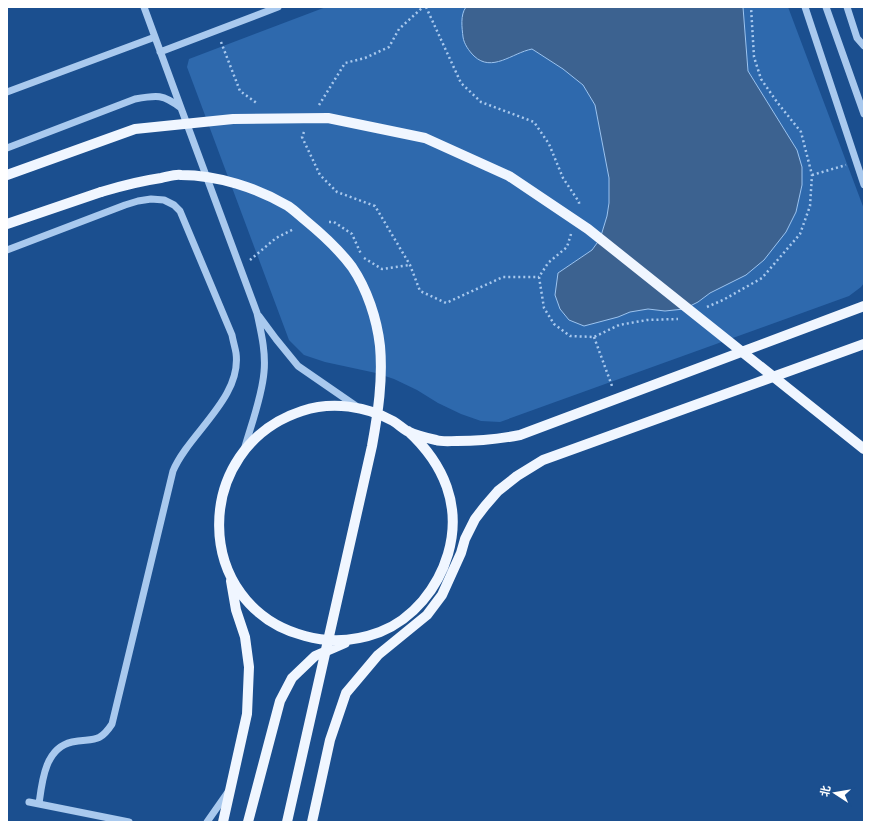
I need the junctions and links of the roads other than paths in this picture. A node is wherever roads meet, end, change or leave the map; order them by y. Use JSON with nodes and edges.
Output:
{"nodes":[{"id":1,"x":144,"y":7,"type":"edge"},
{"id":2,"x":278,"y":7,"type":"edge"},
{"id":3,"x":805,"y":7,"type":"edge"},
{"id":4,"x":826,"y":7,"type":"edge"},
{"id":5,"x":847,"y":7,"type":"edge"},
{"id":6,"x":155,"y":37,"type":"junction"},
{"id":7,"x":864,"y":46,"type":"edge"},
{"id":8,"x":160,"y":52,"type":"junction"},
{"id":9,"x":7,"y":92,"type":"edge"},
{"id":10,"x":181,"y":108,"type":"junction"},
{"id":11,"x":864,"y":114,"type":"edge"},
{"id":12,"x":7,"y":148,"type":"edge"},
{"id":13,"x":7,"y":175,"type":"edge"},
{"id":14,"x":864,"y":184,"type":"edge"},
{"id":15,"x":7,"y":224,"type":"edge"},
{"id":16,"x":7,"y":250,"type":"edge"},
{"id":17,"x":864,"y":306,"type":"edge"},
{"id":18,"x":257,"y":313,"type":"junction"},
{"id":19,"x":864,"y":344,"type":"edge"},
{"id":20,"x":359,"y":408,"type":"junction"},
{"id":21,"x":408,"y":431,"type":"junction"},
{"id":22,"x":864,"y":449,"type":"edge"},
{"id":23,"x":244,"y":450,"type":"junction"},
{"id":24,"x":450,"y":546,"type":"junction"},
{"id":25,"x":229,"y":573,"type":"junction"},
{"id":26,"x":442,"y":595,"type":"junction"},
{"id":27,"x":401,"y":621,"type":"junction"},
{"id":28,"x":368,"y":636,"type":"junction"},
{"id":29,"x":230,"y":791,"type":"junction"},
{"id":30,"x":29,"y":802,"type":"dead end"},
{"id":31,"x":39,"y":804,"type":"junction"},
{"id":32,"x":129,"y":822,"type":"edge"},
{"id":33,"x":207,"y":822,"type":"edge"},
{"id":34,"x":223,"y":822,"type":"edge"},
{"id":35,"x":248,"y":822,"type":"edge"},
{"id":36,"x":287,"y":822,"type":"edge"},
{"id":37,"x":312,"y":822,"type":"edge"}],
"edges":[{"from":1,"to":6,"type":"street"},
{"from":2,"to":8,"type":"street"},
{"from":3,"to":14,"type":"street"},
{"from":4,"to":11,"type":"street"},
{"from":5,"to":7,"type":"street"},
{"from":6,"to":8,"type":"street"},
{"from":6,"to":9,"type":"street"},
{"from":8,"to":10,"type":"street"},
{"from":10,"to":12,"type":"street"},
{"from":10,"to":18,"type":"street"},
{"from":13,"to":22,"type":"main road","bridge":true},
{"from":15,"to":36,"type":"main road","bridge":true},
{"from":16,"to":31,"type":"street"},
{"from":17,"to":21,"type":"main road"},
{"from":18,"to":20,"type":"street"},
{"from":18,"to":23,"type":"street"},
{"from":19,"to":26,"type":"main road"},
{"from":20,"to":21,"type":"main road"},
{"from":20,"to":23,"type":"main road"},
{"from":21,"to":24,"type":"main road"},
{"from":23,"to":25,"type":"main road"},
{"from":24,"to":26,"type":"main road"},
{"from":24,"to":27,"type":"main road"},
{"from":25,"to":28,"type":"main road"},
{"from":25,"to":29,"type":"main road"},
{"from":26,"to":27,"type":"main road"},
{"from":26,"to":37,"type":"main road"},
{"from":27,"to":28,"type":"main road"},
{"from":28,"to":35,"type":"main road"},
{"from":29,"to":33,"type":"street"},
{"from":29,"to":34,"type":"main road"},
{"from":30,"to":31,"type":"street"},
{"from":31,"to":32,"type":"street"}]}
